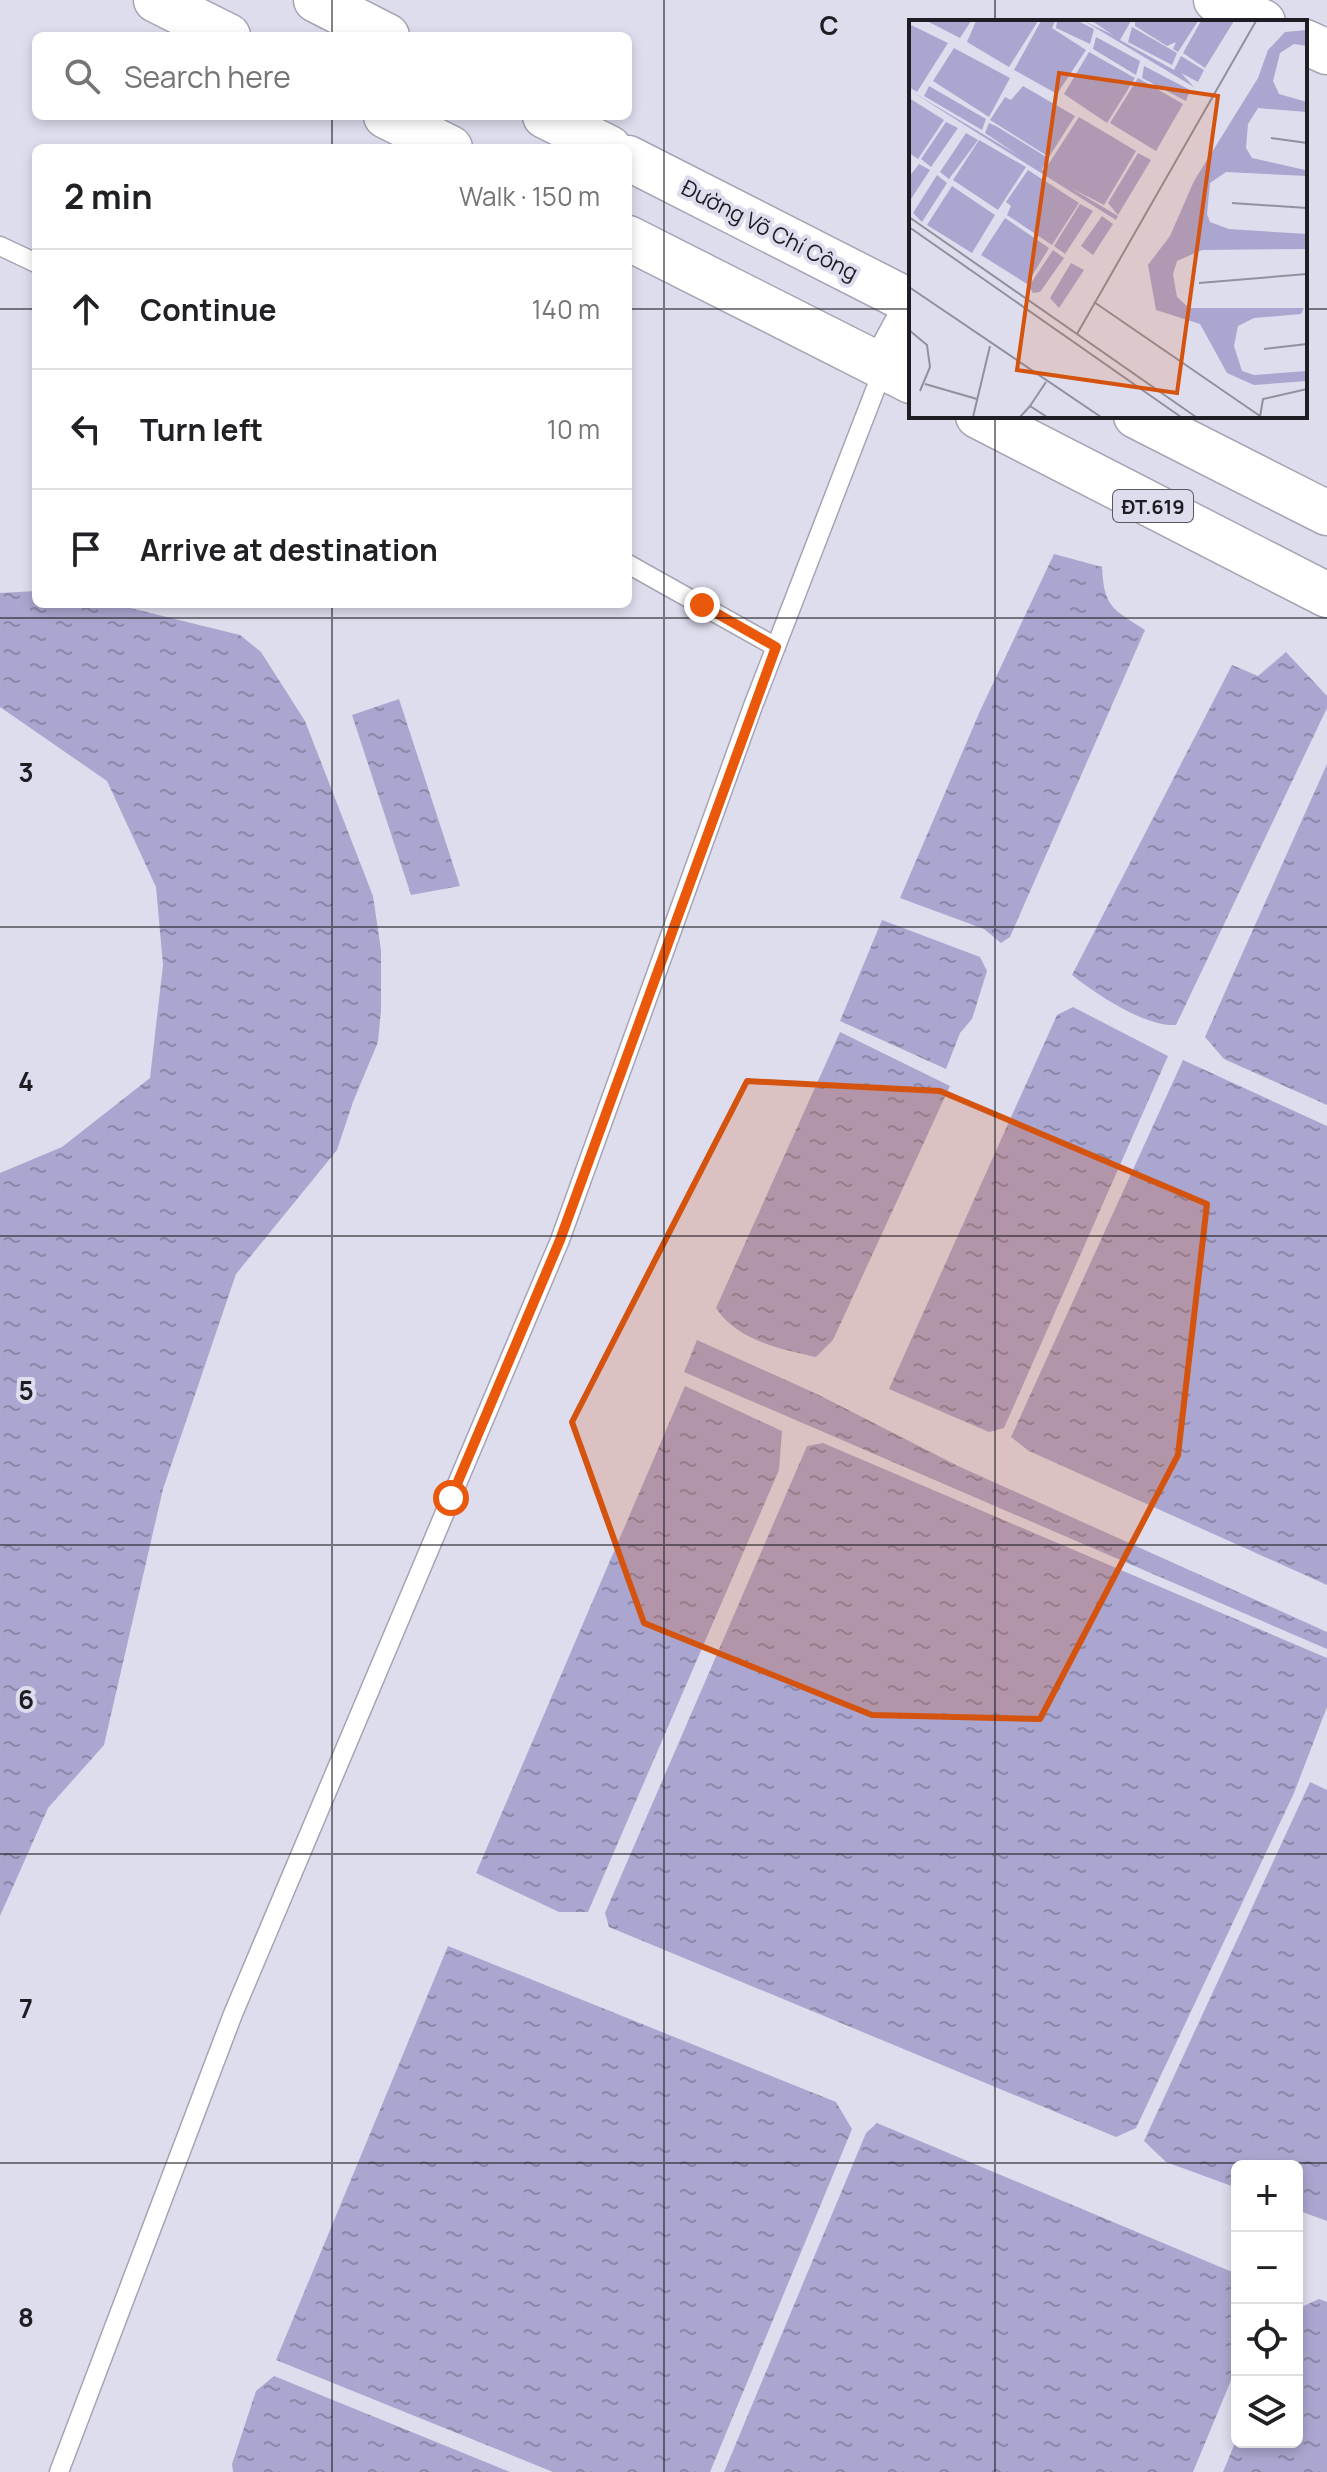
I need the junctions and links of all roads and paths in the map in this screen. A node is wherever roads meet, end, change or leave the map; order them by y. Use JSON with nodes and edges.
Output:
{"nodes":[{"id":1,"x":156,"y":0,"type":"edge"},
{"id":2,"x":316,"y":0,"type":"edge"},
{"id":3,"x":1216,"y":0,"type":"edge"},
{"id":4,"x":1259,"y":20,"type":"edge"},
{"id":5,"x":220,"y":32,"type":"edge"},
{"id":6,"x":379,"y":32,"type":"edge"},
{"id":7,"x":1307,"y":43,"type":"edge"},
{"id":8,"x":1327,"y":52,"type":"edge"},
{"id":9,"x":394,"y":120,"type":"edge"},
{"id":10,"x":553,"y":120,"type":"edge"},
{"id":11,"x":442,"y":144,"type":"edge"},
{"id":12,"x":601,"y":144,"type":"edge"},
{"id":13,"x":632,"y":160,"type":"edge"},
{"id":14,"x":632,"y":240,"type":"edge"},
{"id":15,"x":0,"y":246,"type":"edge"},
{"id":16,"x":32,"y":261,"type":"edge"},
{"id":17,"x":909,"y":301,"type":"edge"},
{"id":18,"x":909,"y":326,"type":"edge"},
{"id":19,"x":898,"y":374,"type":"edge"},
{"id":20,"x":982,"y":418,"type":"edge"},
{"id":21,"x":1140,"y":418,"type":"edge"},
{"id":22,"x":1327,"y":513,"type":"edge"},
{"id":23,"x":632,"y":566,"type":"edge"},
{"id":24,"x":1327,"y":595,"type":"edge"},
{"id":25,"x":776,"y":647,"type":"junction"},
{"id":26,"x":59,"y":2472,"type":"edge"}],
"edges":[{"from":1,"to":5,"type":"main road"},
{"from":2,"to":6,"type":"main road"},
{"from":3,"to":4,"type":"main road"},
{"from":7,"to":8,"type":"main road"},
{"from":9,"to":11,"type":"main road"},
{"from":10,"to":12,"type":"main road"},
{"from":13,"to":17,"type":"main road","name":"Đường Võ Chí Công"},
{"from":14,"to":19,"type":"main road"},
{"from":15,"to":16,"type":"lane"},
{"from":18,"to":19,"type":"main road"},
{"from":19,"to":25,"type":"lane"},
{"from":20,"to":24,"type":"main road","number":"ĐT.619"},
{"from":21,"to":22,"type":"main road"},
{"from":23,"to":25,"type":"lane"},
{"from":25,"to":26,"type":"lane"}]}
